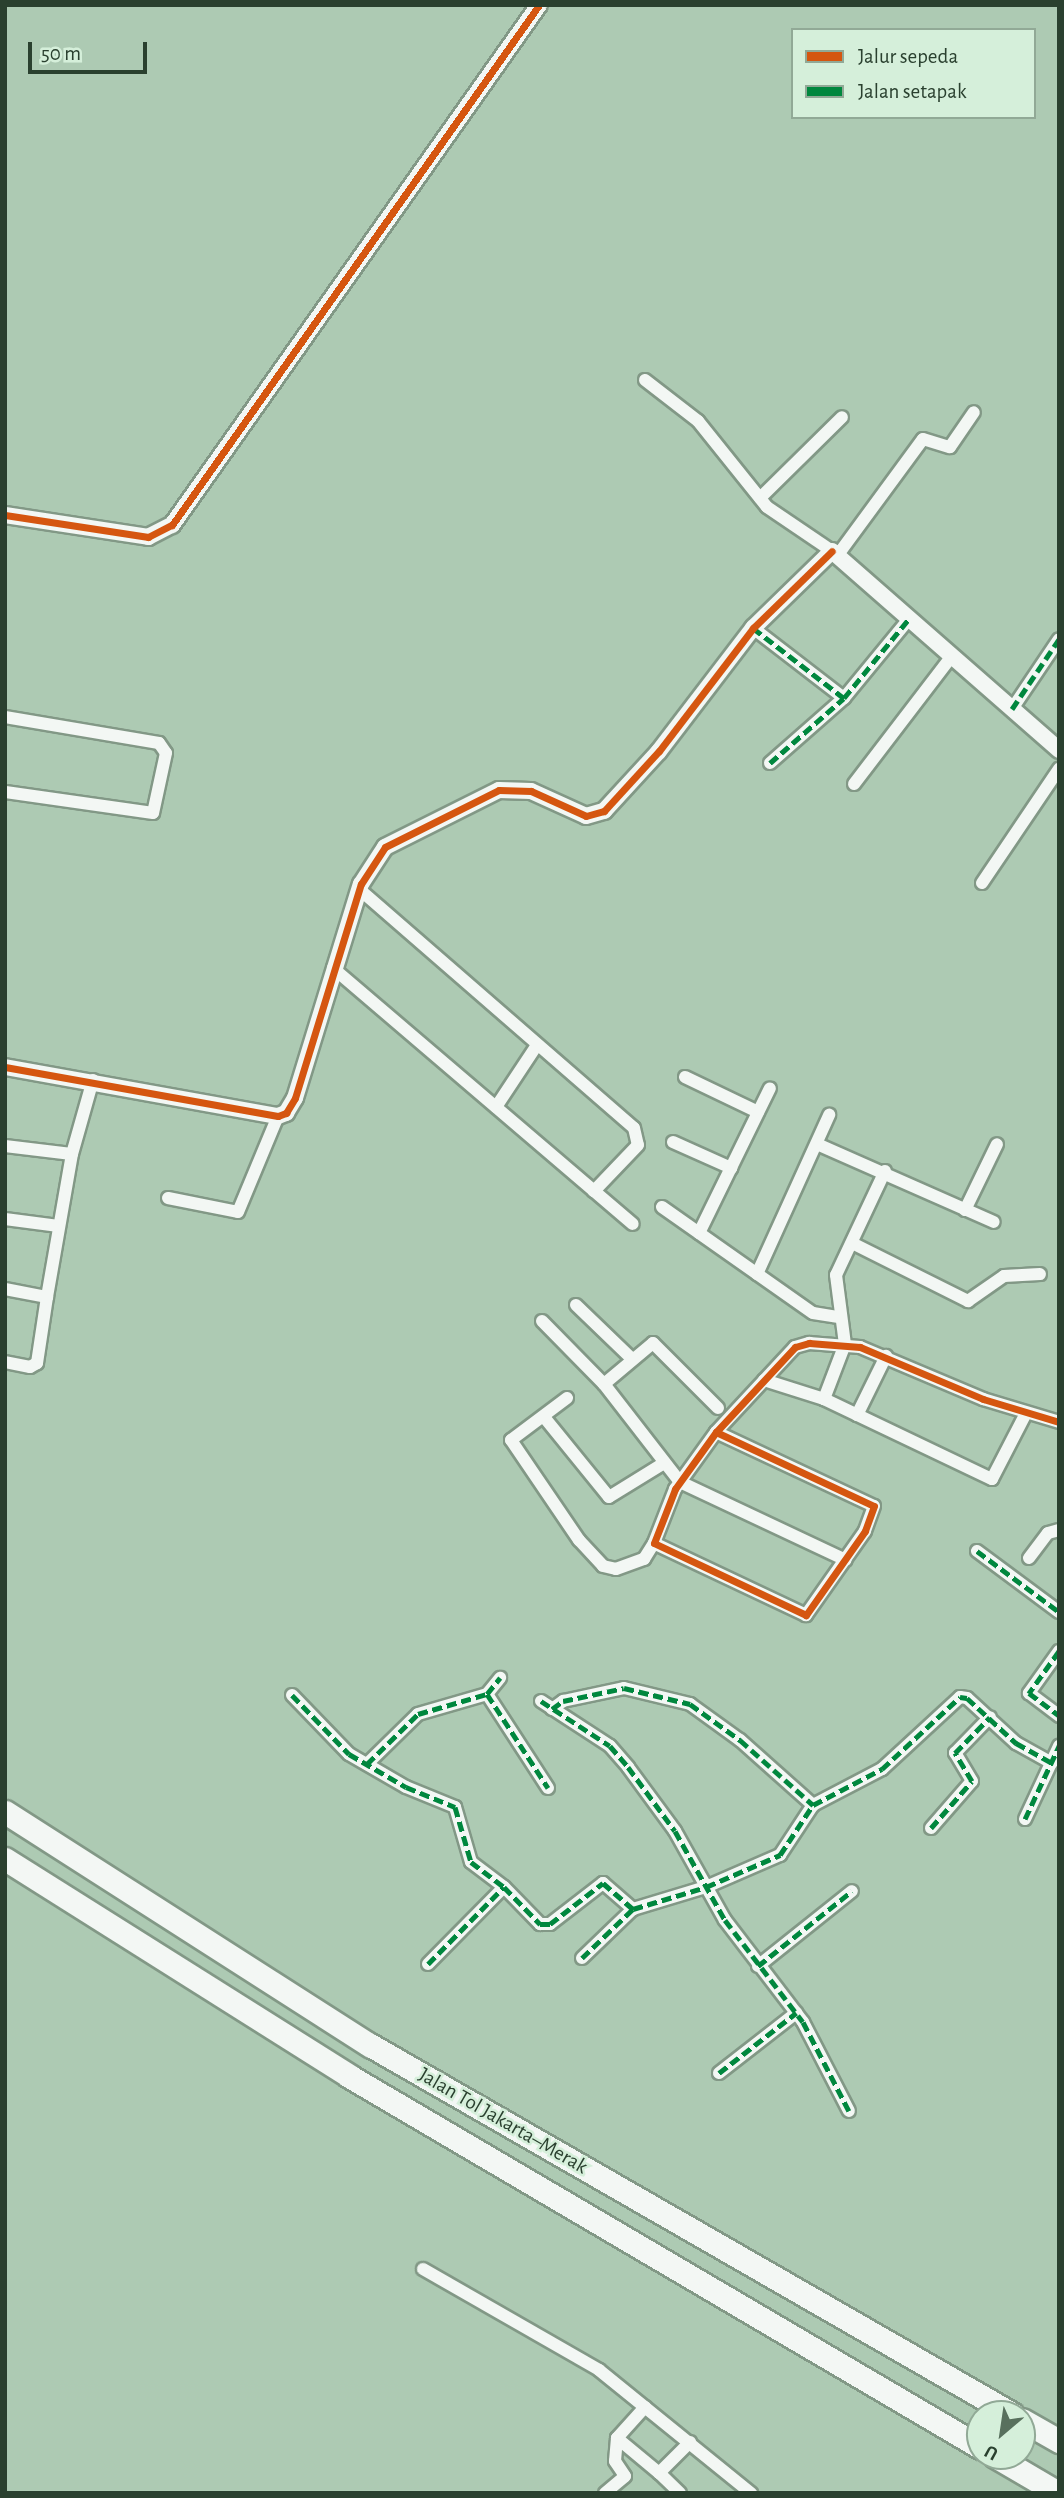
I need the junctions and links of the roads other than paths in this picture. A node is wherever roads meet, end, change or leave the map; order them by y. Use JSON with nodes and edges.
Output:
{"nodes":[{"id":1,"x":540,"y":5,"type":"edge"},
{"id":2,"x":645,"y":380,"type":"dead end"},
{"id":3,"x":974,"y":412,"type":"dead end"},
{"id":4,"x":842,"y":417,"type":"dead end"},
{"id":5,"x":760,"y":498,"type":"junction"},
{"id":6,"x":5,"y":515,"type":"edge"},
{"id":7,"x":835,"y":554,"type":"junction"},
{"id":8,"x":908,"y":620,"type":"junction"},
{"id":9,"x":753,"y":628,"type":"junction"},
{"id":10,"x":1059,"y":639,"type":"edge"},
{"id":11,"x":952,"y":656,"type":"junction"},
{"id":12,"x":844,"y":698,"type":"junction"},
{"id":13,"x":1012,"y":709,"type":"junction"},
{"id":14,"x":5,"y":717,"type":"edge"},
{"id":15,"x":1059,"y":750,"type":"edge"},
{"id":16,"x":770,"y":763,"type":"dead end"},
{"id":17,"x":1059,"y":769,"type":"edge"},
{"id":18,"x":854,"y":784,"type":"dead end"},
{"id":19,"x":5,"y":792,"type":"edge"},
{"id":20,"x":982,"y":883,"type":"dead end"},
{"id":21,"x":359,"y":890,"type":"junction"},
{"id":22,"x":333,"y":968,"type":"junction"},
{"id":23,"x":537,"y":1045,"type":"junction"},
{"id":24,"x":5,"y":1067,"type":"edge"},
{"id":25,"x":685,"y":1077,"type":"dead end"},
{"id":26,"x":93,"y":1080,"type":"junction"},
{"id":27,"x":770,"y":1088,"type":"dead end"},
{"id":28,"x":496,"y":1107,"type":"junction"},
{"id":29,"x":758,"y":1112,"type":"junction"},
{"id":30,"x":830,"y":1115,"type":"dead end"},
{"id":31,"x":278,"y":1116,"type":"junction"},
{"id":32,"x":673,"y":1142,"type":"dead end"},
{"id":33,"x":817,"y":1144,"type":"junction"},
{"id":34,"x":997,"y":1144,"type":"dead end"},
{"id":35,"x":5,"y":1146,"type":"edge"},
{"id":36,"x":72,"y":1154,"type":"junction"},
{"id":37,"x":731,"y":1168,"type":"junction"},
{"id":38,"x":885,"y":1171,"type":"junction"},
{"id":39,"x":594,"y":1191,"type":"junction"},
{"id":40,"x":168,"y":1198,"type":"dead end"},
{"id":41,"x":662,"y":1207,"type":"dead end"},
{"id":42,"x":965,"y":1210,"type":"junction"},
{"id":43,"x":5,"y":1219,"type":"edge"},
{"id":44,"x":994,"y":1222,"type":"dead end"},
{"id":45,"x":633,"y":1224,"type":"dead end"},
{"id":46,"x":59,"y":1226,"type":"junction"},
{"id":47,"x":699,"y":1233,"type":"junction"},
{"id":48,"x":852,"y":1243,"type":"junction"},
{"id":49,"x":757,"y":1274,"type":"junction"},
{"id":50,"x":1040,"y":1274,"type":"dead end"},
{"id":51,"x":5,"y":1289,"type":"edge"},
{"id":52,"x":47,"y":1297,"type":"junction"},
{"id":53,"x":576,"y":1305,"type":"dead end"},
{"id":54,"x":840,"y":1319,"type":"junction"},
{"id":55,"x":542,"y":1321,"type":"dead end"},
{"id":56,"x":845,"y":1341,"type":"junction"},
{"id":57,"x":886,"y":1356,"type":"junction"},
{"id":58,"x":631,"y":1358,"type":"junction"},
{"id":59,"x":5,"y":1362,"type":"edge"},
{"id":60,"x":764,"y":1380,"type":"junction"},
{"id":61,"x":604,"y":1384,"type":"junction"},
{"id":62,"x":567,"y":1398,"type":"dead end"},
{"id":63,"x":824,"y":1399,"type":"junction"},
{"id":64,"x":718,"y":1408,"type":"dead end"},
{"id":65,"x":1026,"y":1413,"type":"junction"},
{"id":66,"x":857,"y":1415,"type":"junction"},
{"id":67,"x":544,"y":1417,"type":"junction"},
{"id":68,"x":1059,"y":1422,"type":"edge"},
{"id":69,"x":716,"y":1432,"type":"junction"},
{"id":70,"x":665,"y":1464,"type":"junction"},
{"id":71,"x":678,"y":1480,"type":"junction"},
{"id":72,"x":1059,"y":1530,"type":"edge"},
{"id":73,"x":654,"y":1543,"type":"junction"},
{"id":74,"x":977,"y":1551,"type":"dead end"},
{"id":75,"x":1029,"y":1558,"type":"dead end"},
{"id":76,"x":846,"y":1560,"type":"junction"},
{"id":77,"x":1059,"y":1612,"type":"edge"},
{"id":78,"x":1059,"y":1651,"type":"edge"},
{"id":79,"x":500,"y":1678,"type":"dead end"},
{"id":80,"x":487,"y":1694,"type":"junction"},
{"id":81,"x":292,"y":1695,"type":"dead end"},
{"id":82,"x":1059,"y":1716,"type":"edge"},
{"id":83,"x":990,"y":1717,"type":"junction"},
{"id":84,"x":1059,"y":1746,"type":"edge"},
{"id":85,"x":1052,"y":1763,"type":"junction"},
{"id":86,"x":367,"y":1764,"type":"junction"},
{"id":87,"x":548,"y":1788,"type":"dead end"},
{"id":88,"x":813,"y":1805,"type":"junction"},
{"id":89,"x":5,"y":1812,"type":"edge"},
{"id":90,"x":1025,"y":1819,"type":"dead end"},
{"id":91,"x":931,"y":1828,"type":"dead end"},
{"id":92,"x":5,"y":1858,"type":"edge"},
{"id":93,"x":504,"y":1887,"type":"junction"},
{"id":94,"x":706,"y":1888,"type":"junction"},
{"id":95,"x":852,"y":1891,"type":"dead end"},
{"id":96,"x":633,"y":1909,"type":"junction"},
{"id":97,"x":582,"y":1958,"type":"dead end"},
{"id":98,"x":428,"y":1964,"type":"dead end"},
{"id":99,"x":758,"y":1966,"type":"junction"},
{"id":100,"x":796,"y":2013,"type":"junction"},
{"id":101,"x":719,"y":2073,"type":"dead end"},
{"id":102,"x":849,"y":2111,"type":"dead end"},
{"id":103,"x":423,"y":2269,"type":"dead end"},
{"id":104,"x":988,"y":2400,"type":"edge"},
{"id":105,"x":645,"y":2407,"type":"junction"},
{"id":106,"x":1036,"y":2428,"type":"edge"},
{"id":107,"x":617,"y":2438,"type":"junction"},
{"id":108,"x":966,"y":2439,"type":"edge"},
{"id":109,"x":1059,"y":2441,"type":"edge"},
{"id":110,"x":690,"y":2442,"type":"junction"},
{"id":111,"x":1019,"y":2470,"type":"edge"},
{"id":112,"x":659,"y":2473,"type":"junction"},
{"id":113,"x":605,"y":2493,"type":"edge"},
{"id":114,"x":680,"y":2493,"type":"edge"},
{"id":115,"x":751,"y":2493,"type":"edge"},
{"id":116,"x":1058,"y":2493,"type":"edge"}],
"edges":[{"from":1,"to":6,"type":"street"},
{"from":2,"to":5,"type":"street"},
{"from":3,"to":7,"type":"street"},
{"from":4,"to":5,"type":"street"},
{"from":5,"to":7,"type":"street"},
{"from":7,"to":8,"type":"street"},
{"from":7,"to":9,"type":"street"},
{"from":8,"to":11,"type":"street"},
{"from":8,"to":12,"type":"street"},
{"from":9,"to":12,"type":"street"},
{"from":9,"to":21,"type":"street"},
{"from":10,"to":13,"type":"street"},
{"from":11,"to":13,"type":"street"},
{"from":11,"to":18,"type":"street"},
{"from":12,"to":16,"type":"street"},
{"from":13,"to":15,"type":"street"},
{"from":14,"to":19,"type":"street"},
{"from":17,"to":20,"type":"street"},
{"from":21,"to":22,"type":"street"},
{"from":21,"to":23,"type":"street"},
{"from":22,"to":28,"type":"street"},
{"from":22,"to":31,"type":"street"},
{"from":23,"to":28,"type":"street"},
{"from":23,"to":39,"type":"street"},
{"from":24,"to":26,"type":"street"},
{"from":25,"to":29,"type":"street"},
{"from":26,"to":31,"type":"street"},
{"from":26,"to":36,"type":"street"},
{"from":27,"to":29,"type":"street"},
{"from":28,"to":39,"type":"street"},
{"from":29,"to":37,"type":"street"},
{"from":30,"to":33,"type":"street"},
{"from":31,"to":40,"type":"street"},
{"from":32,"to":37,"type":"street"},
{"from":33,"to":38,"type":"street"},
{"from":33,"to":49,"type":"street"},
{"from":34,"to":42,"type":"street"},
{"from":35,"to":36,"type":"street"},
{"from":36,"to":46,"type":"street"},
{"from":37,"to":47,"type":"street"},
{"from":38,"to":42,"type":"street"},
{"from":38,"to":48,"type":"street"},
{"from":39,"to":45,"type":"street"},
{"from":41,"to":47,"type":"street"},
{"from":42,"to":44,"type":"street"},
{"from":43,"to":46,"type":"street"},
{"from":46,"to":52,"type":"street"},
{"from":47,"to":49,"type":"street"},
{"from":48,"to":50,"type":"street"},
{"from":48,"to":54,"type":"street"},
{"from":49,"to":54,"type":"street"},
{"from":51,"to":52,"type":"street"},
{"from":52,"to":59,"type":"street"},
{"from":53,"to":58,"type":"street"},
{"from":54,"to":56,"type":"street"},
{"from":55,"to":61,"type":"street"},
{"from":56,"to":57,"type":"street"},
{"from":56,"to":60,"type":"street"},
{"from":56,"to":63,"type":"street"},
{"from":57,"to":65,"type":"street"},
{"from":57,"to":66,"type":"street"},
{"from":58,"to":61,"type":"street"},
{"from":58,"to":64,"type":"street"},
{"from":60,"to":63,"type":"street"},
{"from":60,"to":69,"type":"street"},
{"from":61,"to":70,"type":"street"},
{"from":62,"to":67,"type":"street"},
{"from":63,"to":66,"type":"street"},
{"from":65,"to":66,"type":"street"},
{"from":65,"to":68,"type":"street"},
{"from":67,"to":70,"type":"street"},
{"from":67,"to":73,"type":"street"},
{"from":69,"to":71,"type":"street"},
{"from":69,"to":76,"type":"street"},
{"from":70,"to":71,"type":"street"},
{"from":71,"to":73,"type":"street"},
{"from":71,"to":76,"type":"street"},
{"from":72,"to":75,"type":"street"},
{"from":73,"to":76,"type":"street"},
{"from":74,"to":77,"type":"street"},
{"from":78,"to":82,"type":"street"},
{"from":79,"to":80,"type":"street"},
{"from":80,"to":86,"type":"street"},
{"from":80,"to":87,"type":"street"},
{"from":81,"to":86,"type":"street"},
{"from":83,"to":85,"type":"street"},
{"from":83,"to":88,"type":"street"},
{"from":83,"to":91,"type":"street"},
{"from":84,"to":85,"type":"street"},
{"from":85,"to":90,"type":"street"},
{"from":86,"to":93,"type":"street"},
{"from":88,"to":94,"type":"street"},
{"from":88,"to":94,"type":"street"},
{"from":89,"to":104,"type":"highway","name":"Jalan Tol Jakarta–Merak"},
{"from":92,"to":108,"type":"highway","name":"Jalan Tol Jakarta–Merak"},
{"from":93,"to":96,"type":"street"},
{"from":93,"to":98,"type":"street"},
{"from":94,"to":96,"type":"street"},
{"from":94,"to":99,"type":"street"},
{"from":95,"to":99,"type":"street"},
{"from":96,"to":97,"type":"street"},
{"from":99,"to":100,"type":"street"},
{"from":100,"to":101,"type":"street"},
{"from":100,"to":102,"type":"street"},
{"from":103,"to":105,"type":"street"},
{"from":105,"to":107,"type":"street"},
{"from":105,"to":110,"type":"street"},
{"from":106,"to":109,"type":"highway"},
{"from":107,"to":112,"type":"street"},
{"from":107,"to":113,"type":"street"},
{"from":110,"to":112,"type":"street"},
{"from":110,"to":115,"type":"street"},
{"from":111,"to":116,"type":"highway"},
{"from":112,"to":114,"type":"street"}]}
